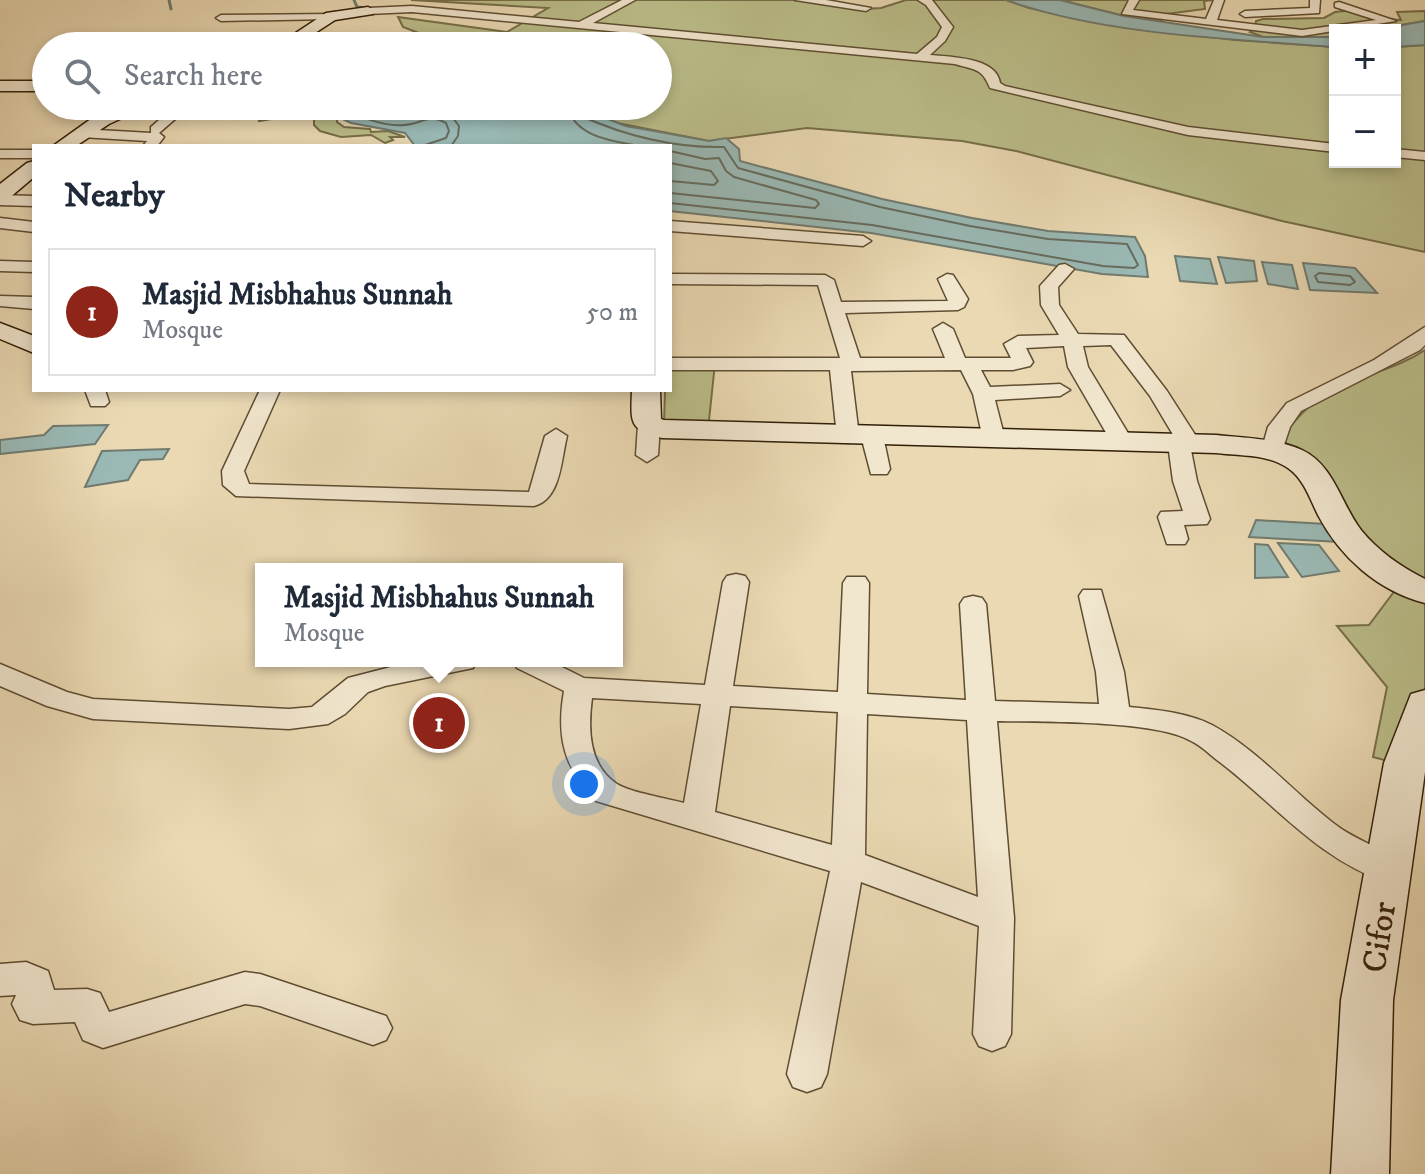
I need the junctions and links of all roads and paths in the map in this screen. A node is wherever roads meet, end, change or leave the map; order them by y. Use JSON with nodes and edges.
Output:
{"nodes":[{"id":1,"x":429,"y":0,"type":"edge"},
{"id":2,"x":630,"y":0,"type":"edge"},
{"id":3,"x":800,"y":0,"type":"edge"},
{"id":4,"x":923,"y":0,"type":"edge"},
{"id":5,"x":1134,"y":0,"type":"edge"},
{"id":6,"x":1219,"y":0,"type":"edge"},
{"id":7,"x":1272,"y":0,"type":"edge"},
{"id":8,"x":1315,"y":5,"type":"edge"},
{"id":9,"x":1339,"y":5,"type":"dead end"},
{"id":10,"x":866,"y":8,"type":"dead end"},
{"id":11,"x":412,"y":9,"type":"junction"},
{"id":12,"x":368,"y":11,"type":"joint"},
{"id":13,"x":1272,"y":13,"type":"junction"},
{"id":14,"x":331,"y":16,"type":"junction"},
{"id":15,"x":221,"y":18,"type":"dead end"},
{"id":16,"x":1209,"y":19,"type":"junction"},
{"id":17,"x":1301,"y":20,"type":"dead end"},
{"id":18,"x":1356,"y":24,"type":"edge"},
{"id":19,"x":1372,"y":24,"type":"edge"},
{"id":20,"x":581,"y":25,"type":"junction"},
{"id":21,"x":1327,"y":30,"type":"joint"},
{"id":22,"x":306,"y":32,"type":"edge"},
{"id":23,"x":653,"y":32,"type":"edge"},
{"id":24,"x":672,"y":34,"type":"edge"},
{"id":25,"x":919,"y":58,"type":"junction"},
{"id":26,"x":0,"y":86,"type":"edge"},
{"id":27,"x":32,"y":86,"type":"edge"},
{"id":28,"x":102,"y":120,"type":"edge"},
{"id":29,"x":167,"y":120,"type":"edge"},
{"id":30,"x":156,"y":130,"type":"dead end"},
{"id":31,"x":81,"y":133,"type":"junction"},
{"id":32,"x":66,"y":144,"type":"edge"},
{"id":33,"x":152,"y":144,"type":"edge"},
{"id":34,"x":1329,"y":147,"type":"edge"},
{"id":35,"x":0,"y":154,"type":"edge"},
{"id":36,"x":32,"y":154,"type":"edge"},
{"id":37,"x":1401,"y":154,"type":"edge"},
{"id":38,"x":1401,"y":155,"type":"edge"},
{"id":39,"x":1425,"y":156,"type":"edge"},
{"id":40,"x":32,"y":169,"type":"edge"},
{"id":41,"x":1425,"y":174,"type":"edge"},
{"id":42,"x":0,"y":197,"type":"edge"},
{"id":43,"x":32,"y":201,"type":"edge"},
{"id":44,"x":0,"y":223,"type":"edge"},
{"id":45,"x":672,"y":226,"type":"edge"},
{"id":46,"x":32,"y":227,"type":"edge"},
{"id":47,"x":863,"y":241,"type":"dead end"},
{"id":48,"x":0,"y":266,"type":"edge"},
{"id":49,"x":32,"y":267,"type":"edge"},
{"id":50,"x":1065,"y":269,"type":"dead end"},
{"id":51,"x":672,"y":279,"type":"edge"},
{"id":52,"x":947,"y":279,"type":"dead end"},
{"id":53,"x":0,"y":301,"type":"edge"},
{"id":54,"x":831,"y":301,"type":"junction"},
{"id":55,"x":32,"y":303,"type":"edge"},
{"id":56,"x":943,"y":329,"type":"dead end"},
{"id":57,"x":0,"y":331,"type":"edge"},
{"id":58,"x":1425,"y":333,"type":"edge"},
{"id":59,"x":1072,"y":340,"type":"junction"},
{"id":60,"x":32,"y":345,"type":"edge"},
{"id":61,"x":672,"y":364,"type":"edge"},
{"id":62,"x":962,"y":364,"type":"junction"},
{"id":63,"x":846,"y":365,"type":"junction"},
{"id":64,"x":1060,"y":390,"type":"dead end"},
{"id":65,"x":269,"y":392,"type":"edge"},
{"id":66,"x":646,"y":392,"type":"edge"},
{"id":67,"x":983,"y":394,"type":"junction"},
{"id":68,"x":556,"y":436,"type":"dead end"},
{"id":69,"x":860,"y":436,"type":"junction"},
{"id":70,"x":994,"y":439,"type":"junction"},
{"id":71,"x":1123,"y":443,"type":"junction"},
{"id":72,"x":1184,"y":444,"type":"junction"},
{"id":73,"x":1272,"y":452,"type":"junction"},
{"id":74,"x":879,"y":469,"type":"dead end"},
{"id":75,"x":1176,"y":539,"type":"dead end"},
{"id":76,"x":736,"y":582,"type":"dead end"},
{"id":77,"x":856,"y":583,"type":"dead end"},
{"id":78,"x":1425,"y":592,"type":"edge"},
{"id":79,"x":1092,"y":596,"type":"dead end"},
{"id":80,"x":973,"y":604,"type":"dead end"},
{"id":81,"x":432,"y":667,"type":"edge"},
{"id":82,"x":539,"y":667,"type":"edge"},
{"id":83,"x":0,"y":674,"type":"edge"},
{"id":84,"x":579,"y":687,"type":"junction"},
{"id":85,"x":718,"y":695,"type":"junction"},
{"id":86,"x":851,"y":703,"type":"junction"},
{"id":87,"x":1425,"y":704,"type":"edge"},
{"id":88,"x":983,"y":711,"type":"junction"},
{"id":89,"x":1115,"y":715,"type":"junction"},
{"id":90,"x":697,"y":821,"type":"junction"},
{"id":91,"x":848,"y":863,"type":"junction"},
{"id":92,"x":1389,"y":870,"type":"junction"},
{"id":93,"x":997,"y":918,"type":"junction"},
{"id":94,"x":0,"y":980,"type":"edge"},
{"id":95,"x":373,"y":1028,"type":"dead end"},
{"id":96,"x":992,"y":1034,"type":"dead end"},
{"id":97,"x":807,"y":1074,"type":"dead end"},
{"id":98,"x":1360,"y":1174,"type":"edge"}],
"edges":[{"from":1,"to":11,"type":"street"},
{"from":2,"to":20,"type":"street"},
{"from":3,"to":10,"type":"street"},
{"from":4,"to":25,"type":"street"},
{"from":5,"to":16,"type":"street"},
{"from":6,"to":16,"type":"street"},
{"from":7,"to":13,"type":"street"},
{"from":8,"to":13,"type":"street"},
{"from":8,"to":18,"type":"street"},
{"from":9,"to":19,"type":"street"},
{"from":11,"to":12,"type":"street"},
{"from":11,"to":20,"type":"street"},
{"from":12,"to":14,"type":"street"},
{"from":13,"to":16,"type":"street"},
{"from":14,"to":15,"type":"street"},
{"from":14,"to":22,"type":"street"},
{"from":16,"to":21,"type":"street"},
{"from":17,"to":21,"type":"street"},
{"from":20,"to":23,"type":"street"},
{"from":24,"to":25,"type":"street"},
{"from":25,"to":34,"type":"street"},
{"from":26,"to":27,"type":"street"},
{"from":28,"to":31,"type":"street"},
{"from":29,"to":30,"type":"street"},
{"from":31,"to":32,"type":"street"},
{"from":31,"to":33,"type":"street"},
{"from":35,"to":36,"type":"street"},
{"from":37,"to":39,"type":"street"},
{"from":38,"to":41,"type":"street"},
{"from":40,"to":42,"type":"street"},
{"from":42,"to":43,"type":"street"},
{"from":44,"to":46,"type":"street"},
{"from":45,"to":47,"type":"street"},
{"from":48,"to":49,"type":"street"},
{"from":50,"to":59,"type":"street"},
{"from":51,"to":54,"type":"street"},
{"from":52,"to":54,"type":"street"},
{"from":53,"to":55,"type":"street"},
{"from":54,"to":63,"type":"street"},
{"from":56,"to":62,"type":"street"},
{"from":57,"to":60,"type":"street"},
{"from":58,"to":73,"type":"street"},
{"from":59,"to":62,"type":"street"},
{"from":59,"to":71,"type":"street"},
{"from":59,"to":72,"type":"street"},
{"from":61,"to":63,"type":"street"},
{"from":62,"to":63,"type":"street"},
{"from":62,"to":67,"type":"street"},
{"from":63,"to":69,"type":"street"},
{"from":64,"to":67,"type":"street"},
{"from":65,"to":68,"type":"street"},
{"from":66,"to":69,"type":"street"},
{"from":67,"to":70,"type":"street"},
{"from":69,"to":70,"type":"street"},
{"from":69,"to":74,"type":"street"},
{"from":70,"to":71,"type":"street"},
{"from":71,"to":72,"type":"street"},
{"from":72,"to":73,"type":"street"},
{"from":72,"to":75,"type":"street"},
{"from":73,"to":78,"type":"street"},
{"from":76,"to":85,"type":"street"},
{"from":77,"to":86,"type":"street"},
{"from":79,"to":89,"type":"street"},
{"from":80,"to":88,"type":"street"},
{"from":81,"to":83,"type":"street"},
{"from":82,"to":84,"type":"street"},
{"from":84,"to":85,"type":"street"},
{"from":84,"to":90,"type":"street"},
{"from":85,"to":86,"type":"street"},
{"from":85,"to":90,"type":"street"},
{"from":86,"to":88,"type":"street"},
{"from":86,"to":91,"type":"street"},
{"from":87,"to":92,"type":"street","name":"Cifor"},
{"from":88,"to":89,"type":"street"},
{"from":88,"to":93,"type":"street"},
{"from":89,"to":92,"type":"street"},
{"from":90,"to":91,"type":"street"},
{"from":91,"to":93,"type":"street"},
{"from":91,"to":97,"type":"street"},
{"from":92,"to":98,"type":"street","name":"Cifor"},
{"from":93,"to":96,"type":"street"},
{"from":94,"to":95,"type":"street"}]}
